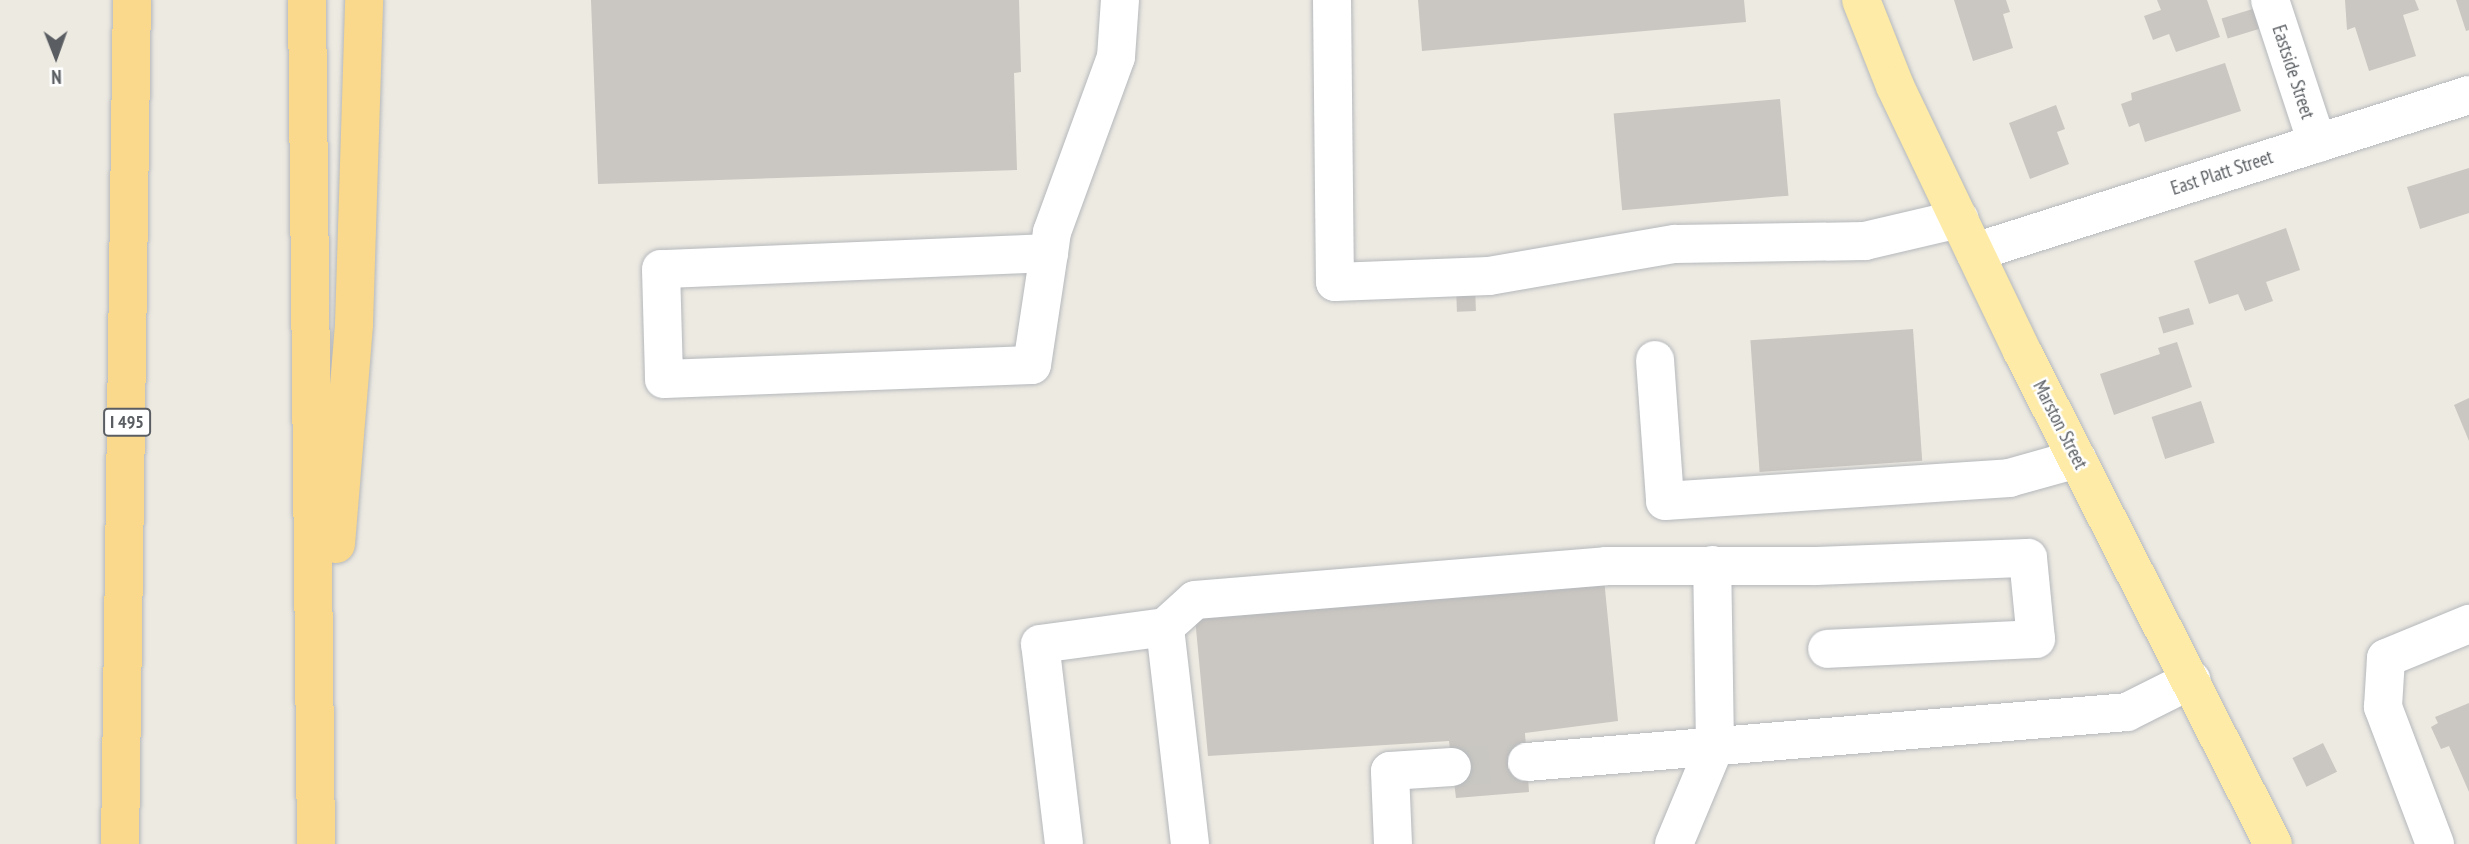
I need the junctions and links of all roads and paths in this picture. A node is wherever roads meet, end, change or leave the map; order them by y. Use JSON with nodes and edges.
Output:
{"nodes":[{"id":1,"x":132,"y":0,"type":"edge"},
{"id":2,"x":307,"y":0,"type":"edge"},
{"id":3,"x":364,"y":0,"type":"edge"},
{"id":4,"x":1119,"y":0,"type":"edge"},
{"id":5,"x":1332,"y":0,"type":"edge"},
{"id":6,"x":1861,"y":0,"type":"edge"},
{"id":7,"x":2270,"y":0,"type":"edge"},
{"id":8,"x":2469,"y":95,"type":"edge"},
{"id":9,"x":2317,"y":143,"type":"junction"},
{"id":10,"x":1967,"y":235,"type":"junction"},
{"id":11,"x":1049,"y":253,"type":"junction"},
{"id":12,"x":1655,"y":360,"type":"dead end"},
{"id":13,"x":2077,"y":459,"type":"junction"},
{"id":14,"x":1712,"y":565,"type":"junction"},
{"id":15,"x":2469,"y":624,"type":"edge"},
{"id":16,"x":1165,"y":627,"type":"junction"},
{"id":17,"x":1828,"y":649,"type":"dead end"},
{"id":18,"x":2190,"y":680,"type":"junction"},
{"id":19,"x":1715,"y":746,"type":"junction"},
{"id":20,"x":1527,"y":762,"type":"tunnel mouth"},
{"id":21,"x":1452,"y":767,"type":"tunnel mouth"},
{"id":22,"x":317,"y":783,"type":"junction"},
{"id":23,"x":120,"y":844,"type":"edge"},
{"id":24,"x":316,"y":844,"type":"edge"},
{"id":25,"x":1064,"y":844,"type":"edge"},
{"id":26,"x":1190,"y":844,"type":"edge"},
{"id":27,"x":1393,"y":844,"type":"edge"},
{"id":28,"x":1674,"y":844,"type":"edge"},
{"id":29,"x":2273,"y":844,"type":"edge"},
{"id":30,"x":2435,"y":844,"type":"edge"}],
"edges":[{"from":1,"to":23,"type":"highway","number":"I 495"},
{"from":2,"to":22,"type":"highway"},
{"from":3,"to":22,"type":"highway"},
{"from":4,"to":11,"type":"street"},
{"from":5,"to":10,"type":"street","name":"East Platt Street"},
{"from":6,"to":10,"type":"main road","name":"Marston Street"},
{"from":7,"to":9,"type":"street","name":"Eastside Street"},
{"from":8,"to":9,"type":"street","name":"East Platt Street"},
{"from":9,"to":10,"type":"street","name":"East Platt Street"},
{"from":10,"to":13,"type":"main road","name":"Marston Street"},
{"from":11,"to":11,"type":"street"},
{"from":12,"to":13,"type":"street"},
{"from":13,"to":18,"type":"main road","name":"Marston Street"},
{"from":14,"to":16,"type":"street"},
{"from":14,"to":17,"type":"street"},
{"from":14,"to":19,"type":"street"},
{"from":15,"to":30,"type":"street"},
{"from":16,"to":25,"type":"street"},
{"from":16,"to":26,"type":"street"},
{"from":18,"to":19,"type":"street"},
{"from":18,"to":29,"type":"main road","name":"Marston Street"},
{"from":19,"to":20,"type":"street"},
{"from":19,"to":28,"type":"street"},
{"from":21,"to":27,"type":"street"},
{"from":22,"to":24,"type":"highway"}]}
